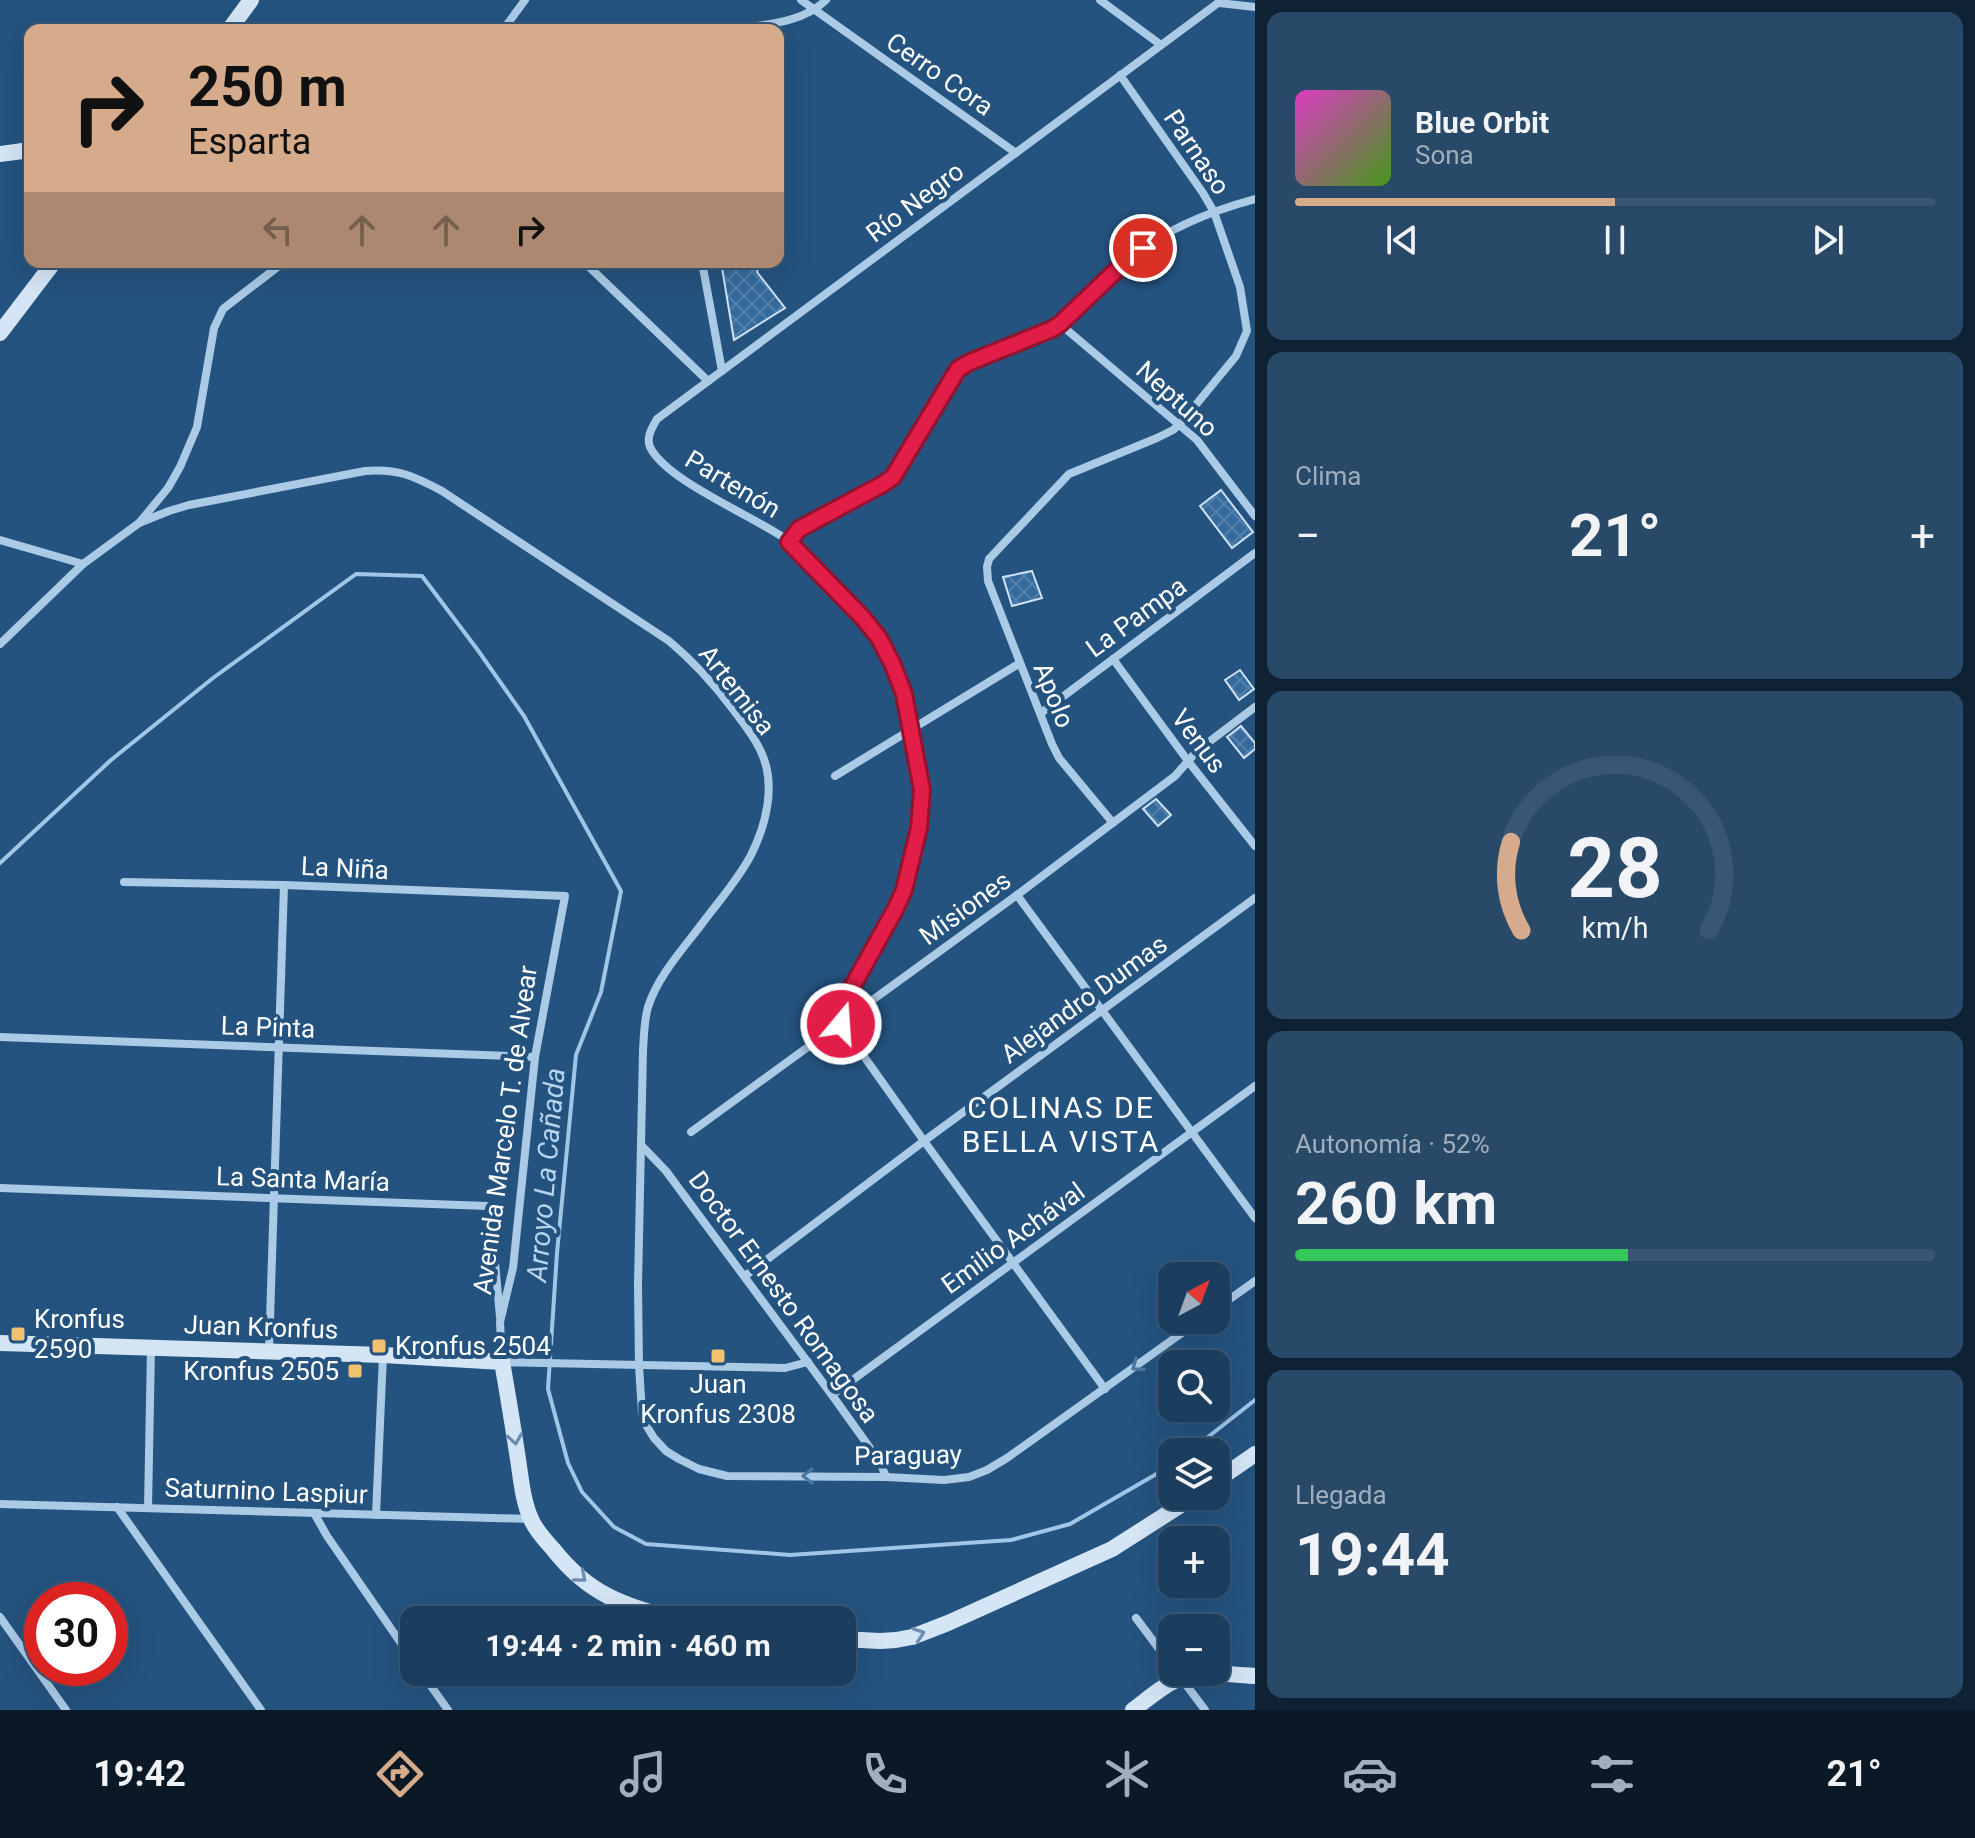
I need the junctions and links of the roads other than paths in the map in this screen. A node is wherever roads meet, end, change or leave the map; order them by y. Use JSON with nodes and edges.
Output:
{"nodes":[{"id":1,"x":251,"y":0,"type":"edge"},
{"id":2,"x":525,"y":0,"type":"edge"},
{"id":3,"x":801,"y":0,"type":"edge"},
{"id":4,"x":826,"y":0,"type":"edge"},
{"id":5,"x":1100,"y":0,"type":"edge"},
{"id":6,"x":1220,"y":2,"type":"edge"},
{"id":7,"x":1255,"y":7,"type":"edge"},
{"id":8,"x":814,"y":9,"type":"junction"},
{"id":9,"x":233,"y":24,"type":"edge"},
{"id":10,"x":507,"y":24,"type":"edge"},
{"id":11,"x":760,"y":24,"type":"edge"},
{"id":12,"x":1161,"y":45,"type":"junction"},
{"id":13,"x":1120,"y":75,"type":"junction"},
{"id":14,"x":24,"y":151,"type":"edge"},
{"id":15,"x":1016,"y":153,"type":"junction"},
{"id":16,"x":0,"y":154,"type":"edge"},
{"id":17,"x":1255,"y":199,"type":"edge"},
{"id":18,"x":1214,"y":212,"type":"junction"},
{"id":19,"x":49,"y":268,"type":"edge"},
{"id":20,"x":276,"y":268,"type":"edge"},
{"id":21,"x":590,"y":268,"type":"edge"},
{"id":22,"x":703,"y":268,"type":"edge"},
{"id":23,"x":1060,"y":324,"type":"junction"},
{"id":24,"x":0,"y":333,"type":"edge"},
{"id":25,"x":722,"y":371,"type":"junction"},
{"id":26,"x":708,"y":381,"type":"junction"},
{"id":27,"x":1180,"y":424,"type":"junction"},
{"id":28,"x":650,"y":448,"type":"joint"},
{"id":29,"x":1255,"y":516,"type":"edge"},
{"id":30,"x":139,"y":523,"type":"junction"},
{"id":31,"x":0,"y":540,"type":"edge"},
{"id":32,"x":789,"y":542,"type":"junction"},
{"id":33,"x":1255,"y":553,"type":"edge"},
{"id":34,"x":83,"y":564,"type":"junction"},
{"id":35,"x":0,"y":644,"type":"edge"},
{"id":36,"x":1113,"y":659,"type":"junction"},
{"id":37,"x":1020,"y":663,"type":"junction"},
{"id":38,"x":1255,"y":707,"type":"edge"},
{"id":39,"x":1041,"y":713,"type":"junction"},
{"id":40,"x":910,"y":729,"type":"junction"},
{"id":41,"x":1188,"y":761,"type":"junction"},
{"id":42,"x":835,"y":776,"type":"dead end"},
{"id":43,"x":1113,"y":823,"type":"junction"},
{"id":44,"x":1255,"y":846,"type":"edge"},
{"id":45,"x":124,"y":882,"type":"dead end"},
{"id":46,"x":284,"y":885,"type":"junction"},
{"id":47,"x":1017,"y":895,"type":"junction"},
{"id":48,"x":565,"y":896,"type":"joint"},
{"id":49,"x":1255,"y":898,"type":"edge"},
{"id":50,"x":1103,"y":1010,"type":"junction"},
{"id":51,"x":841,"y":1024,"type":"junction"},
{"id":52,"x":0,"y":1037,"type":"edge"},
{"id":53,"x":279,"y":1048,"type":"junction"},
{"id":54,"x":535,"y":1057,"type":"junction"},
{"id":55,"x":1255,"y":1086,"type":"edge"},
{"id":56,"x":691,"y":1132,"type":"dead end"},
{"id":57,"x":1192,"y":1132,"type":"junction"},
{"id":58,"x":924,"y":1141,"type":"junction"},
{"id":59,"x":642,"y":1146,"type":"junction"},
{"id":60,"x":0,"y":1188,"type":"edge"},
{"id":61,"x":273,"y":1199,"type":"junction"},
{"id":62,"x":1255,"y":1218,"type":"edge"},
{"id":63,"x":1013,"y":1262,"type":"junction"},
{"id":64,"x":745,"y":1276,"type":"junction"},
{"id":65,"x":1255,"y":1281,"type":"edge"},
{"id":66,"x":1230,"y":1299,"type":"edge"},
{"id":67,"x":500,"y":1322,"type":"junction"},
{"id":68,"x":1181,"y":1334,"type":"edge"},
{"id":69,"x":0,"y":1343,"type":"edge"},
{"id":70,"x":151,"y":1348,"type":"junction"},
{"id":71,"x":269,"y":1351,"type":"junction"},
{"id":72,"x":383,"y":1355,"type":"junction"},
{"id":73,"x":502,"y":1362,"type":"junction"},
{"id":74,"x":808,"y":1362,"type":"junction"},
{"id":75,"x":639,"y":1366,"type":"junction"},
{"id":76,"x":1105,"y":1389,"type":"junction"},
{"id":77,"x":832,"y":1395,"type":"junction"},
{"id":78,"x":1255,"y":1454,"type":"edge"},
{"id":79,"x":1230,"y":1471,"type":"edge"},
{"id":80,"x":886,"y":1477,"type":"junction"},
{"id":81,"x":0,"y":1504,"type":"edge"},
{"id":82,"x":117,"y":1507,"type":"junction"},
{"id":83,"x":148,"y":1508,"type":"junction"},
{"id":84,"x":1173,"y":1510,"type":"edge"},
{"id":85,"x":314,"y":1513,"type":"junction"},
{"id":86,"x":376,"y":1515,"type":"junction"},
{"id":87,"x":531,"y":1519,"type":"junction"},
{"id":88,"x":627,"y":1606,"type":"edge"},
{"id":89,"x":0,"y":1617,"type":"edge"},
{"id":90,"x":1136,"y":1618,"type":"dead end"},
{"id":91,"x":856,"y":1640,"type":"edge"},
{"id":92,"x":400,"y":1642,"type":"edge"},
{"id":93,"x":1158,"y":1648,"type":"edge"},
{"id":94,"x":1230,"y":1675,"type":"edge"},
{"id":95,"x":1255,"y":1676,"type":"edge"},
{"id":96,"x":431,"y":1686,"type":"edge"},
{"id":97,"x":1165,"y":1686,"type":"edge"},
{"id":98,"x":1187,"y":1686,"type":"edge"},
{"id":99,"x":66,"y":1710,"type":"edge"},
{"id":100,"x":261,"y":1710,"type":"edge"},
{"id":101,"x":448,"y":1710,"type":"edge"},
{"id":102,"x":1133,"y":1710,"type":"edge"},
{"id":103,"x":1205,"y":1710,"type":"edge"}],
"edges":[{"from":1,"to":9,"type":"main road"},
{"from":2,"to":10,"type":"street"},
{"from":3,"to":8,"type":"street","name":"Cerro Cora"},
{"from":4,"to":8,"type":"street"},
{"from":5,"to":12,"type":"street"},
{"from":6,"to":7,"type":"street"},
{"from":6,"to":12,"type":"street","name":"Río Negro"},
{"from":8,"to":11,"type":"street"},
{"from":8,"to":15,"type":"street","name":"Cerro Cora"},
{"from":12,"to":13,"type":"street","name":"Río Negro"},
{"from":13,"to":15,"type":"street","name":"Río Negro"},
{"from":13,"to":18,"type":"street","name":"Parnaso"},
{"from":14,"to":16,"type":"main road"},
{"from":15,"to":25,"type":"street","name":"Río Negro"},
{"from":17,"to":18,"type":"street"},
{"from":18,"to":23,"type":"street"},
{"from":18,"to":27,"type":"street","name":"Parnaso"},
{"from":19,"to":24,"type":"main road"},
{"from":20,"to":30,"type":"street"},
{"from":21,"to":26,"type":"street"},
{"from":22,"to":25,"type":"street"},
{"from":23,"to":27,"type":"street","name":"Neptuno"},
{"from":23,"to":32,"type":"street"},
{"from":25,"to":26,"type":"street","name":"Río Negro"},
{"from":26,"to":28,"type":"street","name":"Río Negro"},
{"from":27,"to":29,"type":"street","name":"Neptuno"},
{"from":27,"to":37,"type":"street","name":"Apolo"},
{"from":28,"to":32,"type":"street","name":"Partenón"},
{"from":30,"to":34,"type":"street"},
{"from":30,"to":59,"type":"street","name":"Artemisa"},
{"from":31,"to":34,"type":"street"},
{"from":32,"to":40,"type":"street","name":"Partenón"},
{"from":33,"to":36,"type":"street","name":"La Pampa"},
{"from":34,"to":35,"type":"street"},
{"from":36,"to":39,"type":"street","name":"La Pampa"},
{"from":36,"to":41,"type":"street","name":"Venus"},
{"from":37,"to":39,"type":"street","name":"Apolo"},
{"from":37,"to":40,"type":"street"},
{"from":38,"to":41,"type":"street","name":"Misiones"},
{"from":39,"to":43,"type":"street","name":"Apolo"},
{"from":40,"to":42,"type":"street"},
{"from":40,"to":51,"type":"street","name":"Partenón"},
{"from":41,"to":43,"type":"street","name":"Misiones"},
{"from":41,"to":44,"type":"street","name":"Venus"},
{"from":43,"to":47,"type":"street","name":"Misiones"},
{"from":45,"to":46,"type":"street","name":"La Niña"},
{"from":46,"to":48,"type":"street","name":"La Niña"},
{"from":46,"to":53,"type":"street"},
{"from":47,"to":50,"type":"street"},
{"from":47,"to":51,"type":"street","name":"Misiones"},
{"from":48,"to":54,"type":"street","name":"Avenida Marcelo T. de Alvear"},
{"from":49,"to":50,"type":"street","name":"Alejandro Dumas"},
{"from":50,"to":57,"type":"street"},
{"from":50,"to":58,"type":"street","name":"Alejandro Dumas"},
{"from":51,"to":56,"type":"street","name":"Misiones"},
{"from":51,"to":58,"type":"street"},
{"from":52,"to":53,"type":"street","name":"La Pinta"},
{"from":53,"to":54,"type":"street","name":"La Pinta"},
{"from":53,"to":61,"type":"street"},
{"from":54,"to":67,"type":"street","name":"Avenida Marcelo T. de Alvear"},
{"from":55,"to":57,"type":"street","name":"Emilio Achával"},
{"from":57,"to":62,"type":"street"},
{"from":57,"to":63,"type":"street","name":"Emilio Achával"},
{"from":58,"to":63,"type":"street"},
{"from":58,"to":64,"type":"street","name":"Alejandro Dumas"},
{"from":59,"to":64,"type":"street","name":"Doctor Ernesto Romagosa"},
{"from":59,"to":75,"type":"street","name":"Artemisa"},
{"from":60,"to":61,"type":"street","name":"La Santa María"},
{"from":61,"to":67,"type":"street","name":"La Santa María"},
{"from":61,"to":71,"type":"street"},
{"from":63,"to":76,"type":"street"},
{"from":63,"to":77,"type":"street","name":"Emilio Achával"},
{"from":64,"to":74,"type":"street","name":"Doctor Ernesto Romagosa"},
{"from":65,"to":66,"type":"street"},
{"from":67,"to":73,"type":"street","name":"Avenida Marcelo T. de Alvear"},
{"from":68,"to":76,"type":"street","name":"Paraguay","one_way":true},
{"from":69,"to":70,"type":"main road","name":"Juan Kronfus"},
{"from":70,"to":71,"type":"main road","name":"Juan Kronfus"},
{"from":70,"to":83,"type":"street"},
{"from":71,"to":72,"type":"main road","name":"Juan Kronfus"},
{"from":72,"to":73,"type":"main road","name":"Juan Kronfus"},
{"from":72,"to":86,"type":"street"},
{"from":73,"to":75,"type":"street","name":"Juan Kronfus"},
{"from":73,"to":87,"type":"main road","name":"Avenida Marcelo T. de Alvear","one_way":true},
{"from":74,"to":75,"type":"street","name":"Juan Kronfus"},
{"from":74,"to":77,"type":"street","name":"Doctor Ernesto Romagosa"},
{"from":80,"to":75,"type":"street","name":"Paraguay","one_way":true},
{"from":76,"to":80,"type":"street","name":"Paraguay"},
{"from":77,"to":80,"type":"street","name":"Doctor Ernesto Romagosa"},
{"from":78,"to":79,"type":"main road"},
{"from":81,"to":82,"type":"street","name":"Saturnino Laspiur"},
{"from":82,"to":83,"type":"street","name":"Saturnino Laspiur"},
{"from":82,"to":100,"type":"street"},
{"from":83,"to":85,"type":"street","name":"Saturnino Laspiur"},
{"from":91,"to":84,"type":"main road","one_way":true},
{"from":85,"to":86,"type":"street","name":"Saturnino Laspiur"},
{"from":85,"to":92,"type":"street"},
{"from":86,"to":87,"type":"street","name":"Saturnino Laspiur"},
{"from":87,"to":88,"type":"main road","name":"Avenida Marcelo T. de Alvear","one_way":true},
{"from":89,"to":99,"type":"street"},
{"from":90,"to":93,"type":"street"},
{"from":94,"to":95,"type":"main road"},
{"from":96,"to":101,"type":"street"},
{"from":97,"to":102,"type":"main road"},
{"from":98,"to":103,"type":"street"}]}
